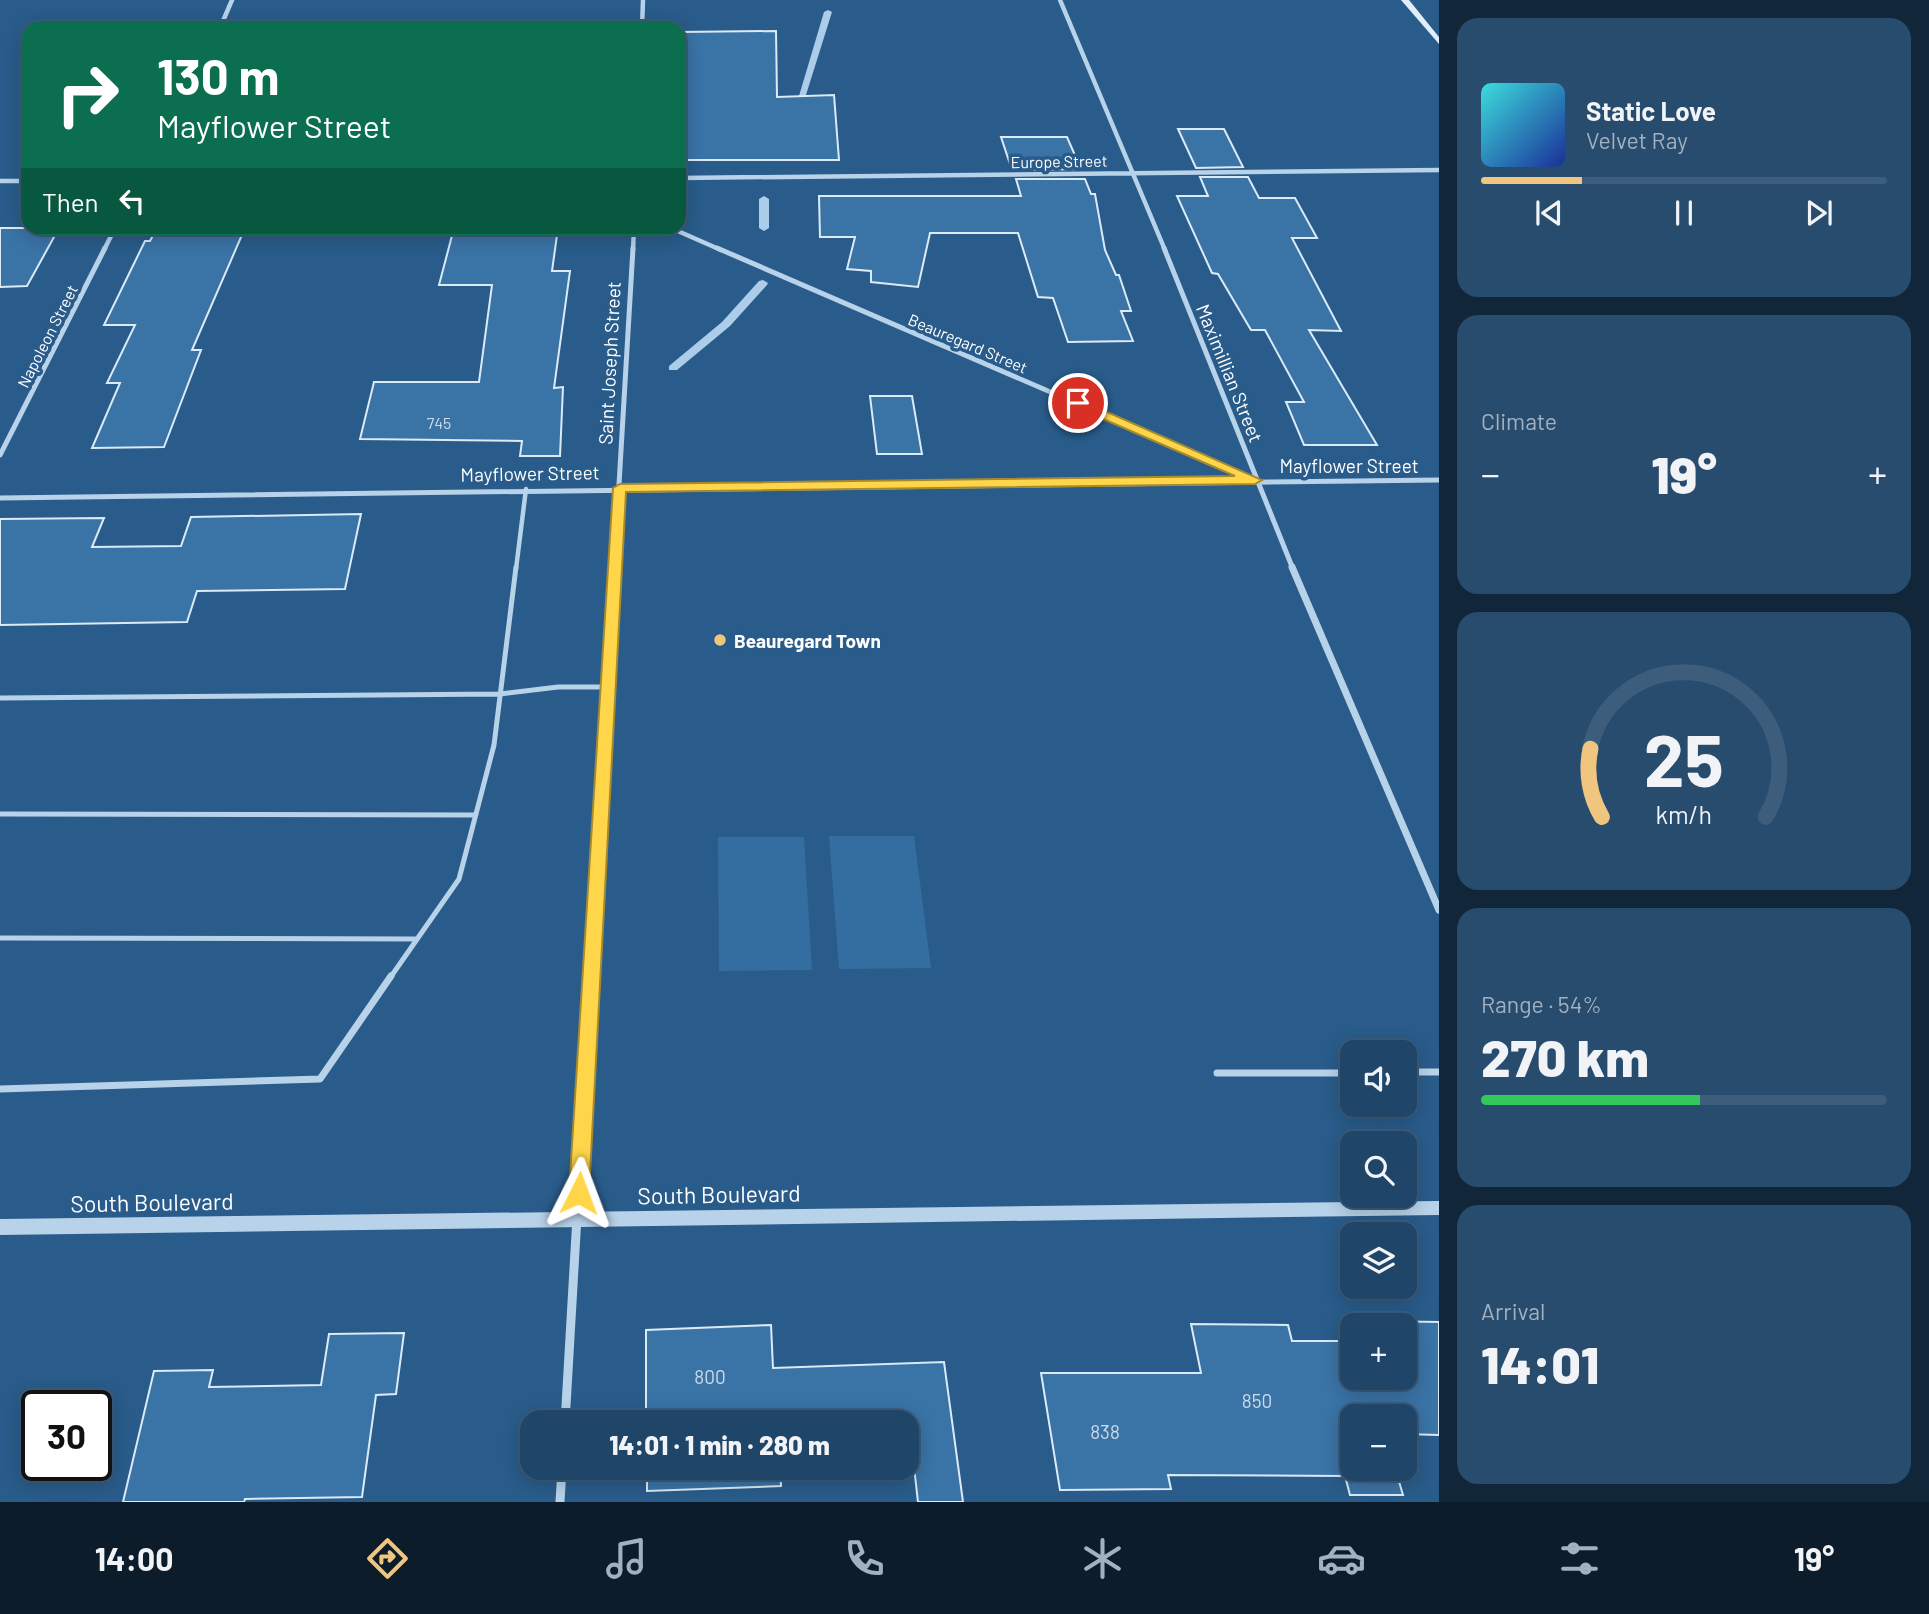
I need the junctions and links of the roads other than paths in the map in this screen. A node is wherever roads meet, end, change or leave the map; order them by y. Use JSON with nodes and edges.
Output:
{"nodes":[{"id":1,"x":232,"y":0,"type":"edge"},
{"id":2,"x":643,"y":0,"type":"edge"},
{"id":3,"x":1060,"y":0,"type":"edge"},
{"id":4,"x":1405,"y":0,"type":"edge"},
{"id":5,"x":224,"y":21,"type":"edge"},
{"id":6,"x":642,"y":21,"type":"edge"},
{"id":7,"x":1439,"y":42,"type":"edge"},
{"id":8,"x":1439,"y":170,"type":"edge"},
{"id":9,"x":1134,"y":173,"type":"junction"},
{"id":10,"x":686,"y":178,"type":"edge"},
{"id":11,"x":0,"y":181,"type":"edge"},
{"id":12,"x":21,"y":181,"type":"edge"},
{"id":13,"x":686,"y":234,"type":"edge"},
{"id":14,"x":111,"y":235,"type":"edge"},
{"id":15,"x":634,"y":235,"type":"edge"},
{"id":16,"x":0,"y":455,"type":"edge"},
{"id":17,"x":1255,"y":480,"type":"junction"},
{"id":18,"x":1439,"y":480,"type":"edge"},
{"id":19,"x":620,"y":488,"type":"junction"},
{"id":20,"x":526,"y":489,"type":"junction"},
{"id":21,"x":0,"y":498,"type":"edge"},
{"id":22,"x":608,"y":687,"type":"junction"},
{"id":23,"x":500,"y":694,"type":"junction"},
{"id":24,"x":0,"y":698,"type":"edge"},
{"id":25,"x":0,"y":814,"type":"edge"},
{"id":26,"x":475,"y":815,"type":"junction"},
{"id":27,"x":1439,"y":910,"type":"edge"},
{"id":28,"x":0,"y":939,"type":"edge"},
{"id":29,"x":417,"y":939,"type":"junction"},
{"id":30,"x":1417,"y":1072,"type":"edge"},
{"id":31,"x":1439,"y":1072,"type":"edge"},
{"id":32,"x":1217,"y":1073,"type":"dead end"},
{"id":33,"x":1340,"y":1073,"type":"edge"},
{"id":34,"x":0,"y":1089,"type":"edge"},
{"id":35,"x":1439,"y":1208,"type":"edge"},
{"id":36,"x":578,"y":1219,"type":"junction"},
{"id":37,"x":0,"y":1227,"type":"edge"},
{"id":38,"x":566,"y":1410,"type":"edge"},
{"id":39,"x":561,"y":1480,"type":"edge"},
{"id":40,"x":560,"y":1502,"type":"edge"}],
"edges":[{"from":1,"to":5,"type":"street"},
{"from":2,"to":6,"type":"street"},
{"from":3,"to":9,"type":"street","name":"Maximillian Street"},
{"from":4,"to":7,"type":"main road"},
{"from":8,"to":9,"type":"street","name":"Europe Street"},
{"from":9,"to":10,"type":"street","name":"Europe Street"},
{"from":9,"to":17,"type":"street","name":"Maximillian Street"},
{"from":11,"to":12,"type":"street"},
{"from":13,"to":17,"type":"street","name":"Beauregard Street"},
{"from":14,"to":16,"type":"street","name":"Napoleon Street"},
{"from":15,"to":19,"type":"street","name":"Saint Joseph Street"},
{"from":17,"to":18,"type":"street","name":"Mayflower Street"},
{"from":17,"to":19,"type":"street","name":"Mayflower Street"},
{"from":17,"to":27,"type":"street","name":"Maximillian Street"},
{"from":19,"to":20,"type":"street","name":"Mayflower Street"},
{"from":19,"to":22,"type":"street","name":"Saint Joseph Street"},
{"from":20,"to":21,"type":"street","name":"Mayflower Street"},
{"from":20,"to":23,"type":"lane"},
{"from":22,"to":23,"type":"lane"},
{"from":22,"to":36,"type":"street","name":"Saint Joseph Street"},
{"from":23,"to":24,"type":"lane"},
{"from":23,"to":26,"type":"lane"},
{"from":25,"to":26,"type":"lane"},
{"from":26,"to":29,"type":"lane"},
{"from":28,"to":29,"type":"lane"},
{"from":29,"to":34,"type":"lane"},
{"from":30,"to":31,"type":"lane"},
{"from":32,"to":33,"type":"lane"},
{"from":35,"to":36,"type":"street","name":"South Boulevard"},
{"from":36,"to":37,"type":"street","name":"South Boulevard"},
{"from":36,"to":38,"type":"street","name":"Saint Joseph Street"},
{"from":39,"to":40,"type":"street"}]}
